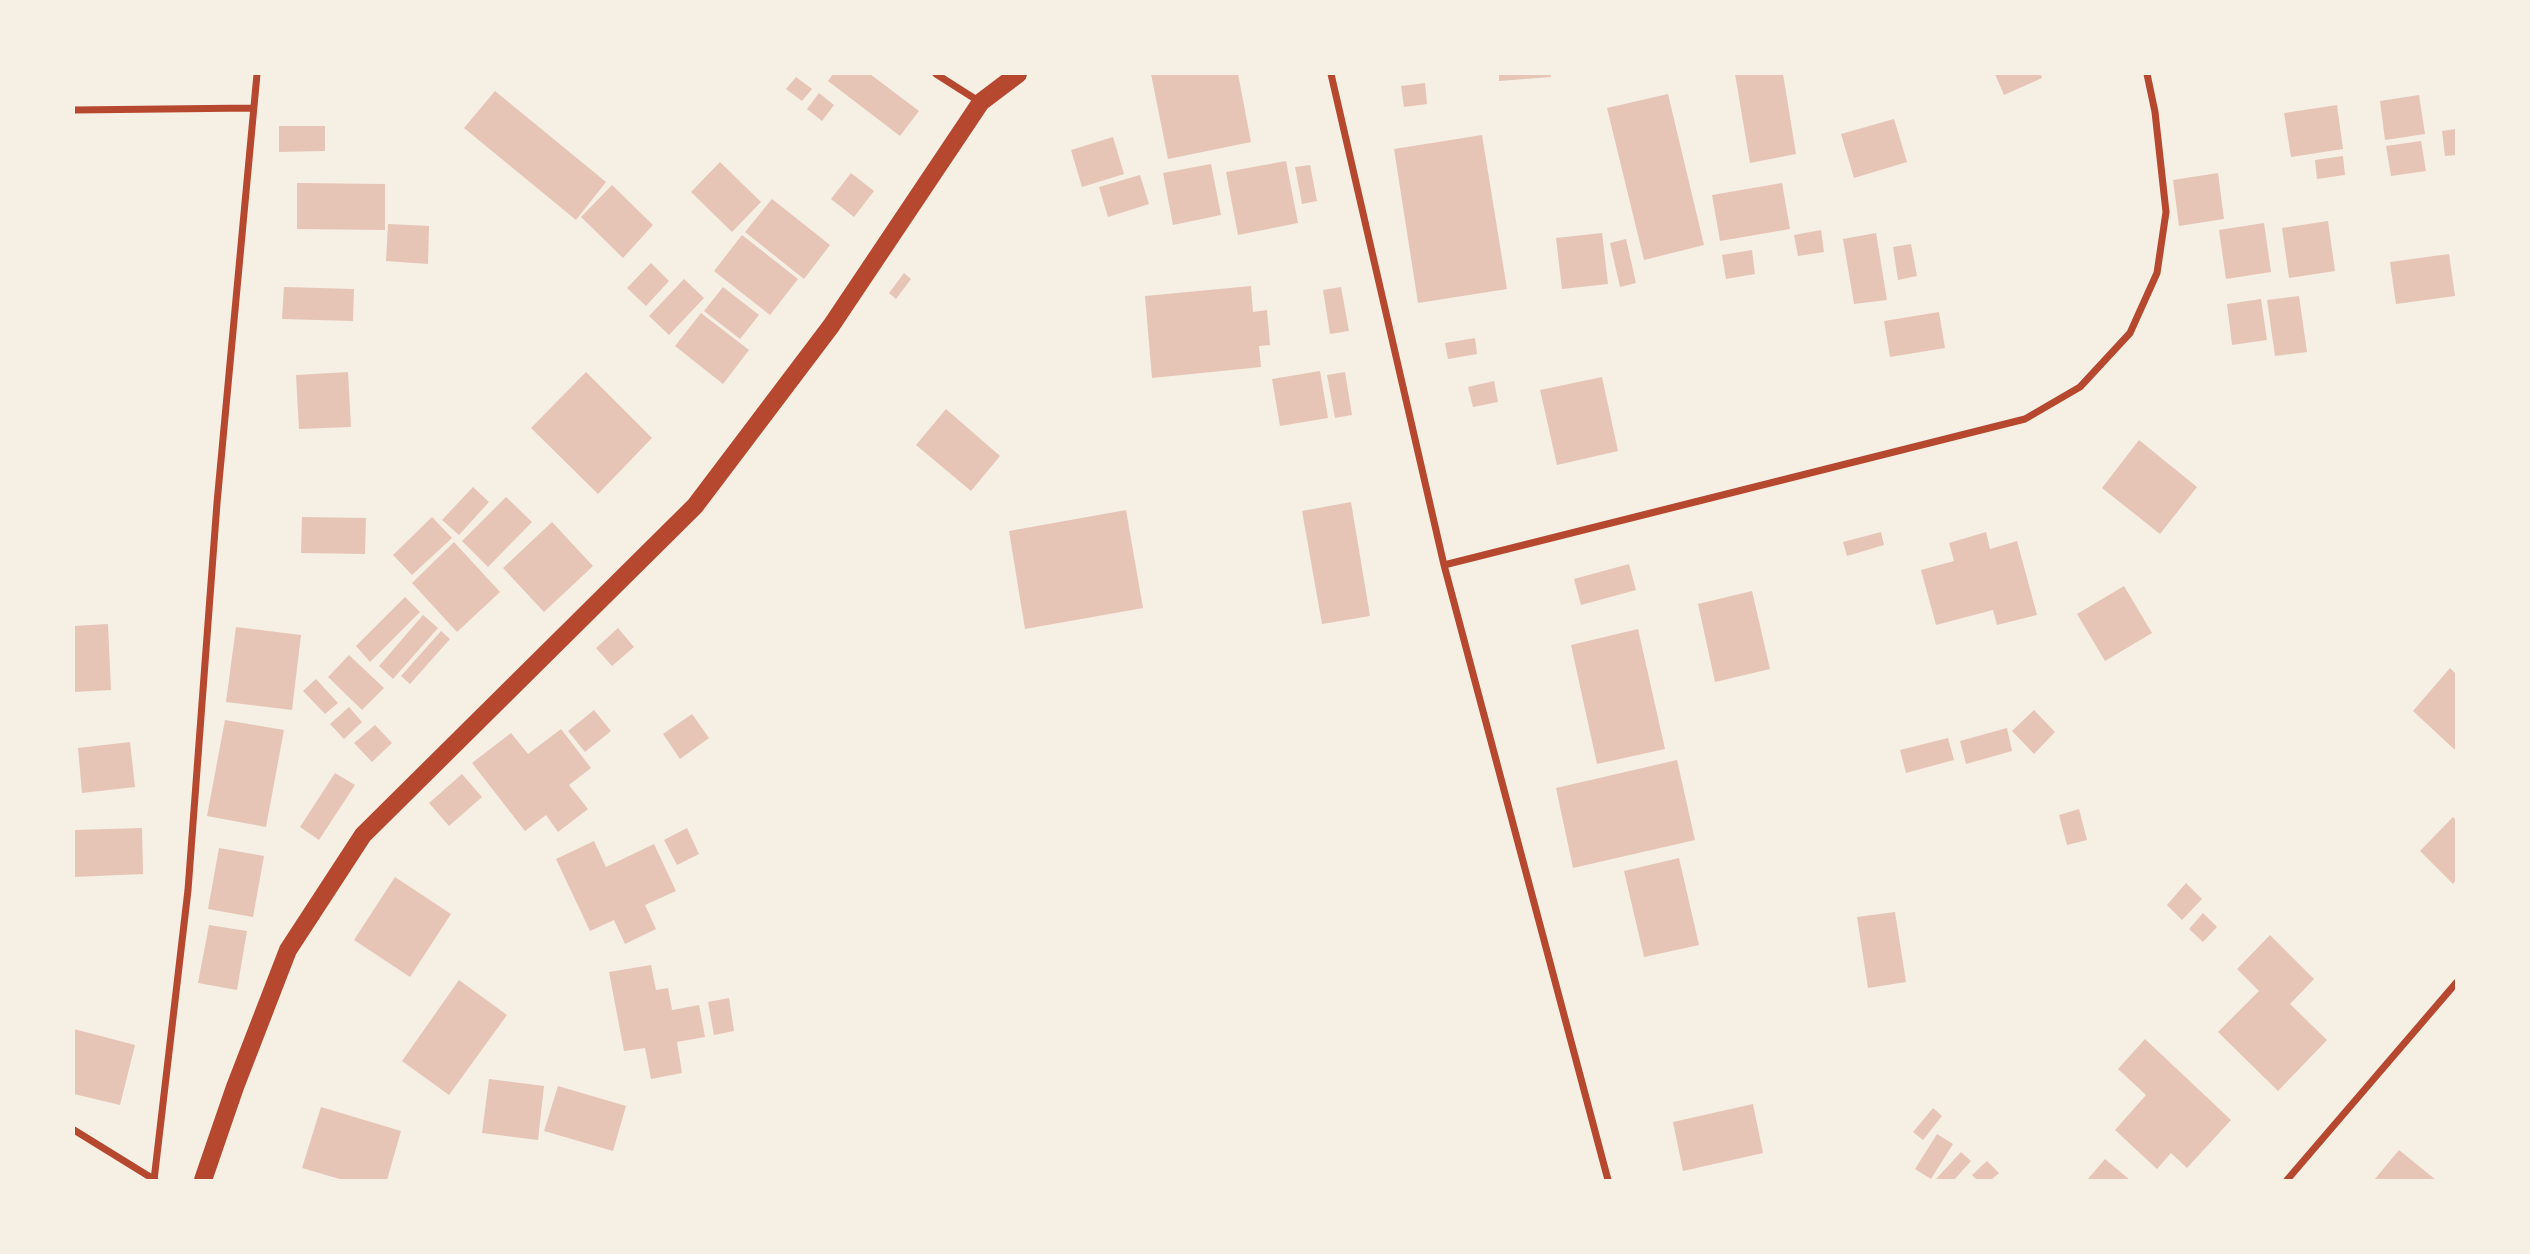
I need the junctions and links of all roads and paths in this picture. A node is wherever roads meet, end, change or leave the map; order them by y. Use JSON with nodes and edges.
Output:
{"nodes":[{"id":1,"x":257,"y":74,"type":"edge"},
{"id":2,"x":936,"y":74,"type":"edge"},
{"id":3,"x":1018,"y":74,"type":"edge"},
{"id":4,"x":1331,"y":74,"type":"edge"},
{"id":5,"x":2147,"y":74,"type":"edge"},
{"id":6,"x":981,"y":102,"type":"junction"},
{"id":7,"x":253,"y":108,"type":"junction"},
{"id":8,"x":74,"y":110,"type":"edge"},
{"id":9,"x":1444,"y":565,"type":"junction"},
{"id":10,"x":2456,"y":984,"type":"edge"},
{"id":11,"x":74,"y":1130,"type":"edge"},
{"id":12,"x":155,"y":1180,"type":"edge"},
{"id":13,"x":203,"y":1181,"type":"edge"},
{"id":14,"x":1608,"y":1181,"type":"edge"},
{"id":15,"x":2287,"y":1181,"type":"edge"}],
"edges":[{"from":1,"to":7,"type":"street"},
{"from":2,"to":6,"type":"street"},
{"from":3,"to":6,"type":"main road"},
{"from":4,"to":9,"type":"street"},
{"from":5,"to":9,"type":"street"},
{"from":6,"to":13,"type":"main road"},
{"from":7,"to":8,"type":"street"},
{"from":7,"to":12,"type":"street"},
{"from":9,"to":14,"type":"street"},
{"from":10,"to":15,"type":"street"},
{"from":11,"to":12,"type":"street"}]}
